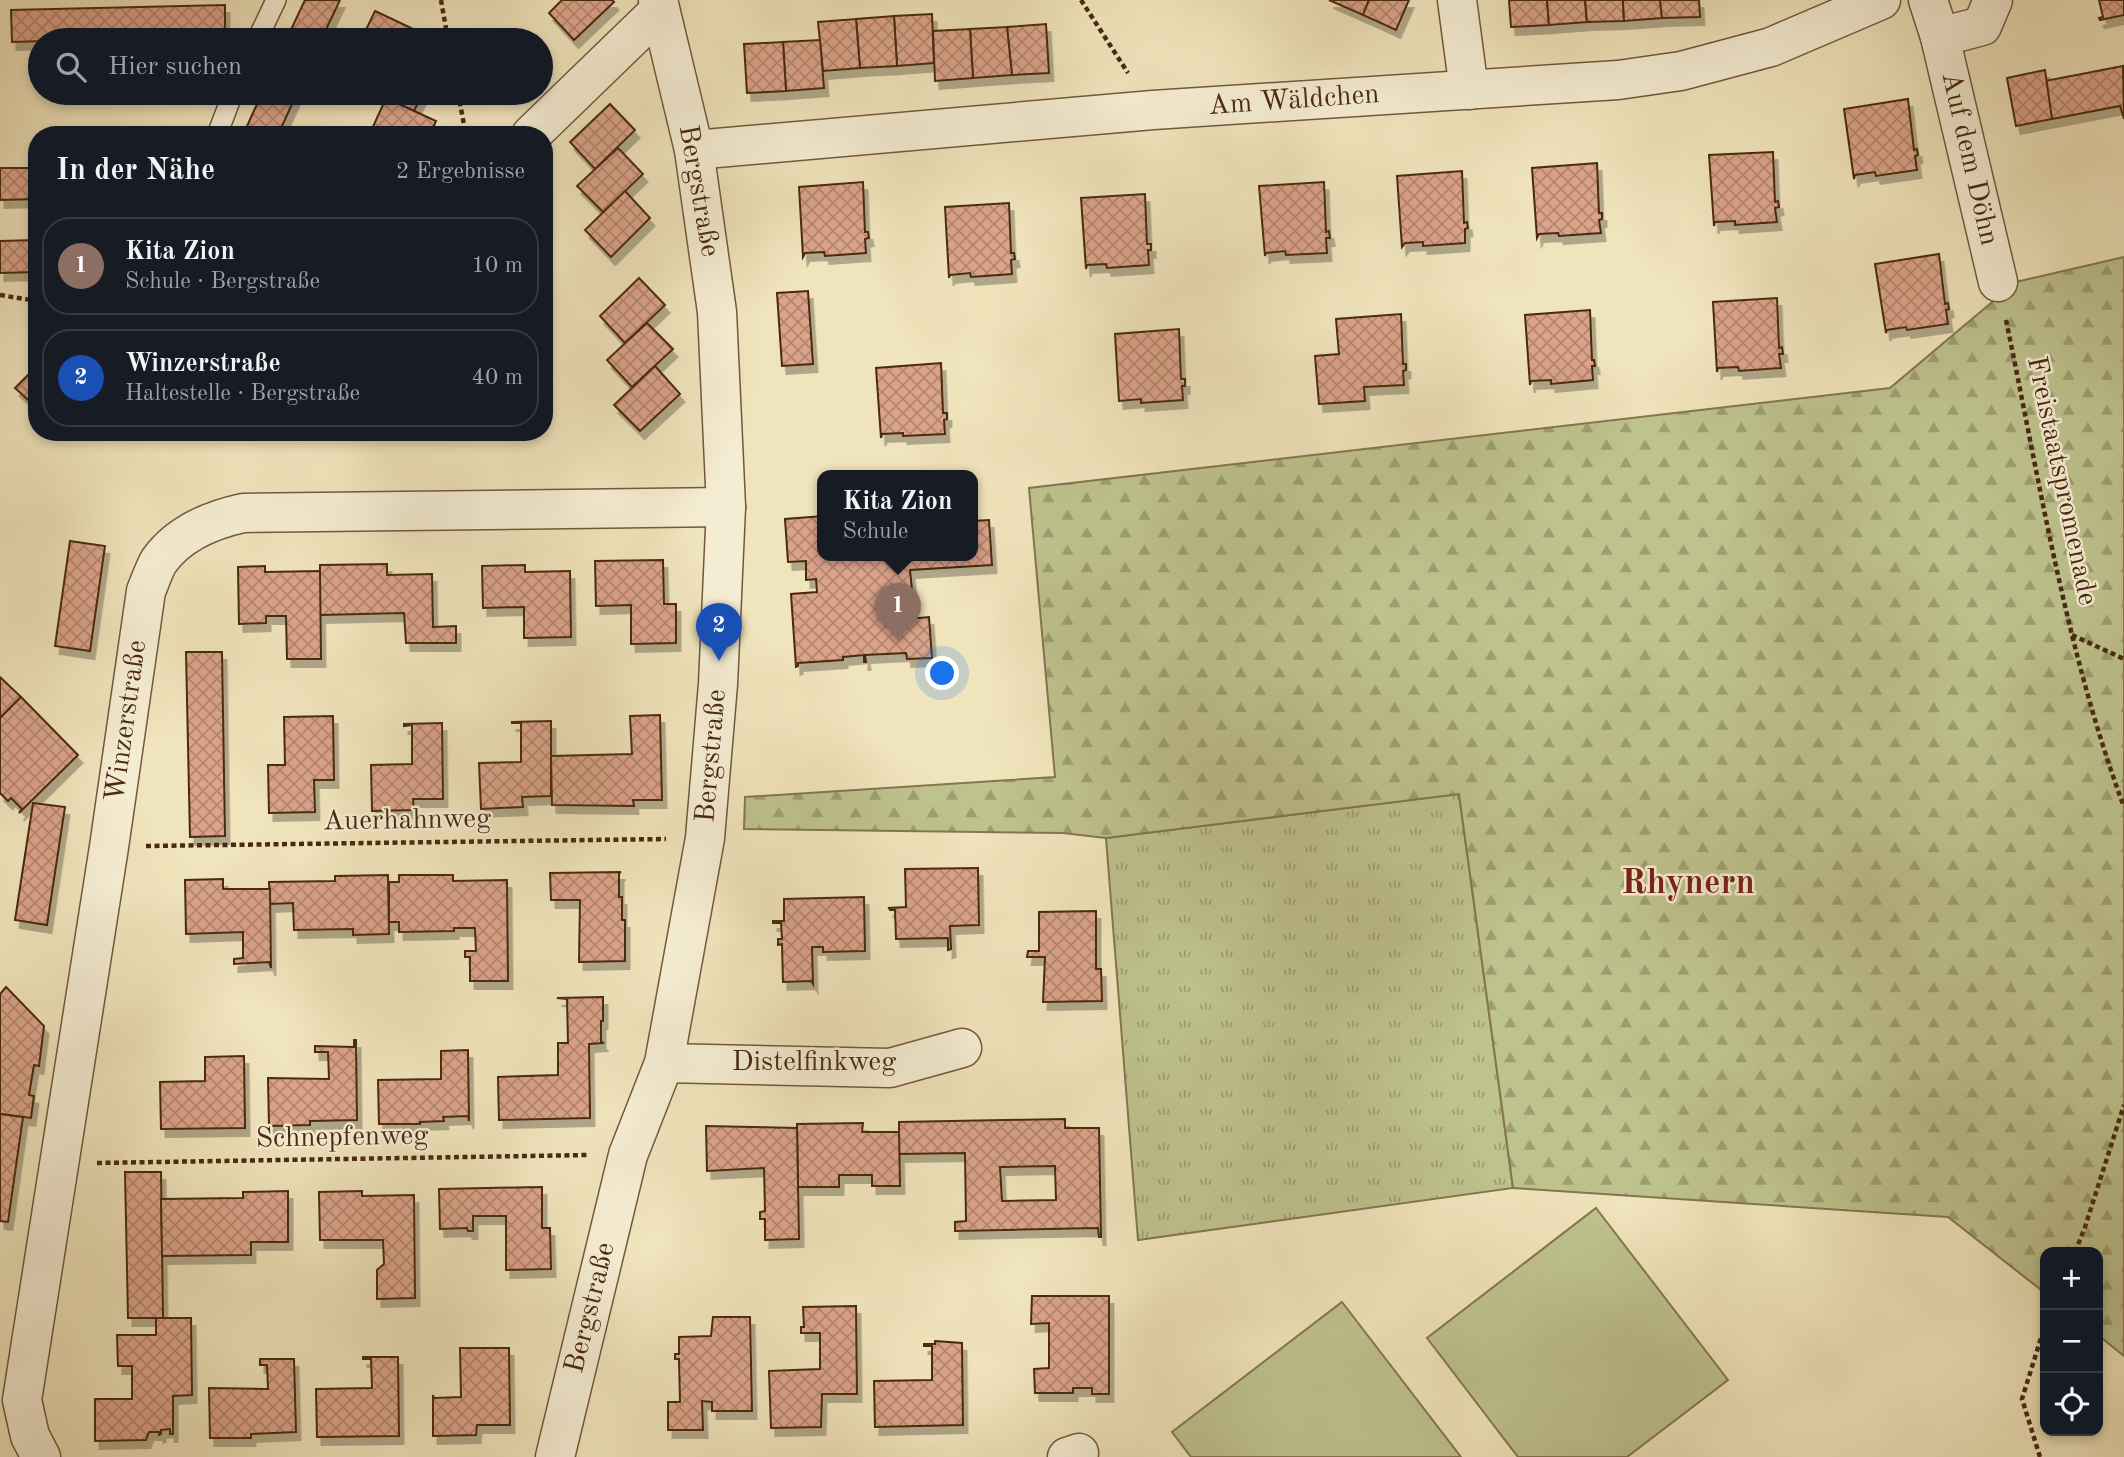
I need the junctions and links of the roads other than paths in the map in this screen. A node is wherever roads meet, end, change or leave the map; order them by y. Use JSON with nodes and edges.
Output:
{"nodes":[{"id":1,"x":276,"y":0,"type":"edge"},
{"id":2,"x":1457,"y":0,"type":"edge"},
{"id":3,"x":1881,"y":0,"type":"edge"},
{"id":4,"x":1928,"y":0,"type":"edge"},
{"id":5,"x":1993,"y":0,"type":"edge"},
{"id":6,"x":658,"y":5,"type":"edge"},
{"id":7,"x":263,"y":28,"type":"edge"},
{"id":8,"x":1940,"y":37,"type":"junction"},
{"id":9,"x":1469,"y":90,"type":"junction"},
{"id":10,"x":228,"y":105,"type":"edge"},
{"id":11,"x":220,"y":126,"type":"edge"},
{"id":12,"x":540,"y":126,"type":"edge"},
{"id":13,"x":694,"y":150,"type":"junction"},
{"id":14,"x":1998,"y":282,"type":"road end"},
{"id":15,"x":726,"y":507,"type":"junction"},
{"id":16,"x":962,"y":1048,"type":"dead end"},
{"id":17,"x":664,"y":1063,"type":"junction"},
{"id":18,"x":41,"y":1457,"type":"edge"},
{"id":19,"x":555,"y":1457,"type":"edge"}],
"edges":[{"from":1,"to":7,"type":"lane"},
{"from":2,"to":9,"type":"street"},
{"from":3,"to":9,"type":"street","name":"Am Wäldchen"},
{"from":4,"to":8,"type":"street","name":"Auf dem Döhn"},
{"from":5,"to":8,"type":"street","name":"Auf dem Döhn"},
{"from":6,"to":12,"type":"street"},
{"from":6,"to":13,"type":"street","name":"Bergstraße"},
{"from":8,"to":14,"type":"street","name":"Auf dem Döhn"},
{"from":9,"to":13,"type":"street","name":"Am Wäldchen"},
{"from":10,"to":11,"type":"lane"},
{"from":13,"to":15,"type":"street","name":"Bergstraße"},
{"from":15,"to":17,"type":"street","name":"Bergstraße"},
{"from":15,"to":18,"type":"street","name":"Winzerstraße"},
{"from":16,"to":17,"type":"street","name":"Distelfinkweg"},
{"from":17,"to":19,"type":"street","name":"Bergstraße"}]}
